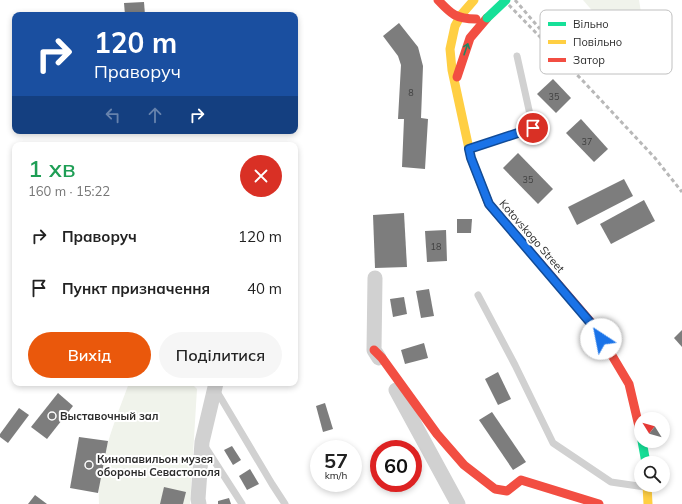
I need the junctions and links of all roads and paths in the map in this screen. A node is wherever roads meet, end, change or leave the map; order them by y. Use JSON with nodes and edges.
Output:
{"nodes":[{"id":1,"x":432,"y":0,"type":"edge"},
{"id":2,"x":438,"y":0,"type":"edge"},
{"id":3,"x":474,"y":0,"type":"edge"},
{"id":4,"x":506,"y":0,"type":"edge"},
{"id":5,"x":487,"y":18,"type":"junction"},
{"id":6,"x":459,"y":19,"type":"junction"},
{"id":7,"x":452,"y":38,"type":"junction"},
{"id":8,"x":517,"y":56,"type":"dead end"},
{"id":9,"x":454,"y":84,"type":"junction"},
{"id":10,"x":469,"y":149,"type":"junction"},
{"id":11,"x":375,"y":278,"type":"dead end"},
{"id":12,"x":478,"y":295,"type":"dead end"},
{"id":13,"x":374,"y":350,"type":"junction"},
{"id":14,"x":215,"y":386,"type":"edge"},
{"id":15,"x":216,"y":386,"type":"edge"},
{"id":16,"x":636,"y":412,"type":"edge"},
{"id":17,"x":202,"y":442,"type":"junction"},
{"id":18,"x":634,"y":485,"type":"edge"},
{"id":19,"x":647,"y":492,"type":"edge"},
{"id":20,"x":199,"y":504,"type":"edge"},
{"id":21,"x":242,"y":504,"type":"edge"},
{"id":22,"x":285,"y":504,"type":"edge"},
{"id":23,"x":458,"y":504,"type":"edge"},
{"id":24,"x":599,"y":504,"type":"edge"},
{"id":25,"x":648,"y":504,"type":"edge"}],
"edges":[{"from":1,"to":7,"type":"main road"},
{"from":2,"to":6,"type":"main road"},
{"from":3,"to":6,"type":"main road"},
{"from":4,"to":5,"type":"main road","bridge":true},
{"from":5,"to":6,"type":"main road"},
{"from":9,"to":5,"type":"main road","one_way":true},
{"from":6,"to":7,"type":"main road"},
{"from":7,"to":9,"type":"main road","name":"Kotovskogo Street"},
{"from":8,"to":10,"type":"lane"},
{"from":9,"to":10,"type":"main road","name":"Kotovskogo Street"},
{"from":10,"to":16,"type":"main road","name":"Kotovskogo Street"},
{"from":11,"to":13,"type":"street"},
{"from":12,"to":18,"type":"lane"},
{"from":13,"to":23,"type":"street"},
{"from":13,"to":24,"type":"main road"},
{"from":14,"to":17,"type":"street"},
{"from":15,"to":22,"type":"lane"},
{"from":17,"to":20,"type":"street"},
{"from":17,"to":21,"type":"lane"},
{"from":19,"to":25,"type":"main road"}]}
